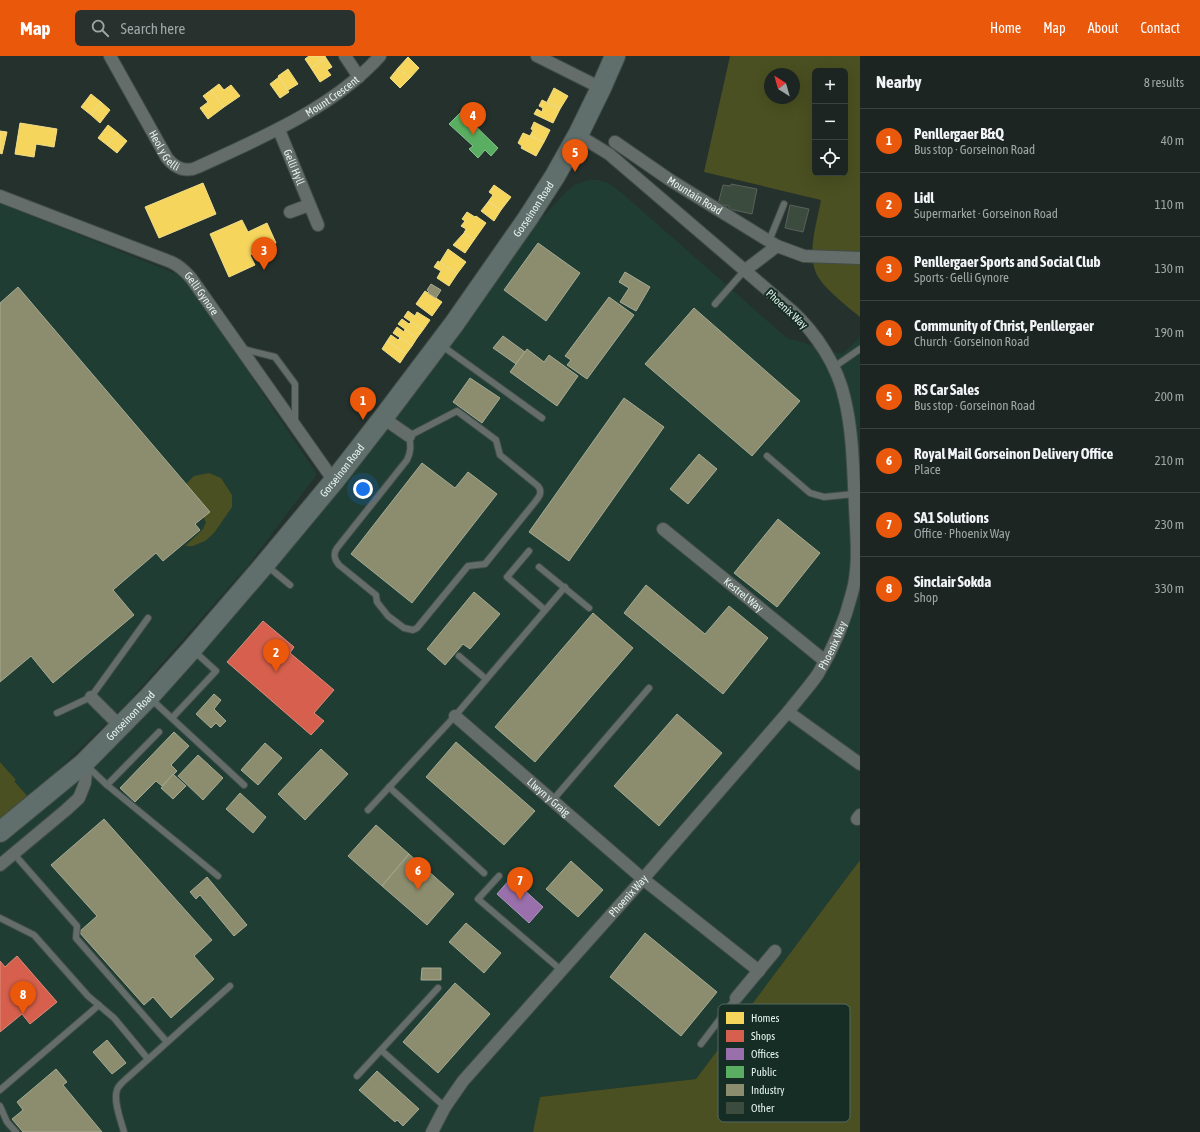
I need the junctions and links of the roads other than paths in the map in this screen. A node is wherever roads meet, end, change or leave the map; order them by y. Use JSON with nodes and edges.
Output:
{"nodes":[{"id":1,"x":110,"y":56,"type":"edge"},
{"id":2,"x":345,"y":56,"type":"edge"},
{"id":3,"x":380,"y":56,"type":"edge"},
{"id":4,"x":536,"y":56,"type":"edge"},
{"id":5,"x":615,"y":56,"type":"edge"},
{"id":6,"x":359,"y":78,"type":"junction"},
{"id":7,"x":601,"y":88,"type":"junction"},
{"id":8,"x":279,"y":130,"type":"junction"},
{"id":9,"x":578,"y":134,"type":"junction"},
{"id":10,"x":615,"y":142,"type":"dead end"},
{"id":11,"x":0,"y":196,"type":"edge"},
{"id":12,"x":784,"y":204,"type":"dead end"},
{"id":13,"x":309,"y":205,"type":"junction"},
{"id":14,"x":290,"y":212,"type":"dead end"},
{"id":15,"x":318,"y":225,"type":"dead end"},
{"id":16,"x":773,"y":243,"type":"junction"},
{"id":17,"x":860,"y":258,"type":"edge"},
{"id":18,"x":744,"y":271,"type":"junction"},
{"id":19,"x":715,"y":304,"type":"dead end"},
{"id":20,"x":440,"y":344,"type":"junction"},
{"id":21,"x":241,"y":349,"type":"junction"},
{"id":22,"x":860,"y":349,"type":"edge"},
{"id":23,"x":834,"y":367,"type":"junction"},
{"id":24,"x":383,"y":418,"type":"junction"},
{"id":25,"x":542,"y":418,"type":"dead end"},
{"id":26,"x":295,"y":425,"type":"junction"},
{"id":27,"x":409,"y":436,"type":"junction"},
{"id":28,"x":767,"y":456,"type":"dead end"},
{"id":29,"x":334,"y":480,"type":"junction"},
{"id":30,"x":854,"y":494,"type":"junction"},
{"id":31,"x":663,"y":529,"type":"dead end"},
{"id":32,"x":858,"y":538,"type":"edge"},
{"id":33,"x":529,"y":551,"type":"dead end"},
{"id":34,"x":265,"y":564,"type":"junction"},
{"id":35,"x":540,"y":567,"type":"dead end"},
{"id":36,"x":290,"y":585,"type":"dead end"},
{"id":37,"x":565,"y":588,"type":"junction"},
{"id":38,"x":589,"y":608,"type":"dead end"},
{"id":39,"x":545,"y":610,"type":"junction"},
{"id":40,"x":148,"y":618,"type":"dead end"},
{"id":41,"x":192,"y":649,"type":"junction"},
{"id":42,"x":459,"y":656,"type":"dead end"},
{"id":43,"x":825,"y":661,"type":"junction"},
{"id":44,"x":486,"y":679,"type":"junction"},
{"id":45,"x":649,"y":688,"type":"dead end"},
{"id":46,"x":149,"y":697,"type":"junction"},
{"id":47,"x":91,"y":698,"type":"junction"},
{"id":48,"x":57,"y":712,"type":"dead end"},
{"id":49,"x":788,"y":712,"type":"junction"},
{"id":50,"x":455,"y":716,"type":"junction"},
{"id":51,"x":172,"y":718,"type":"junction"},
{"id":52,"x":120,"y":726,"type":"junction"},
{"id":53,"x":159,"y":732,"type":"dead end"},
{"id":54,"x":84,"y":763,"type":"junction"},
{"id":55,"x":860,"y":764,"type":"edge"},
{"id":56,"x":107,"y":785,"type":"junction"},
{"id":57,"x":244,"y":785,"type":"dead end"},
{"id":58,"x":389,"y":787,"type":"junction"},
{"id":59,"x":552,"y":801,"type":"junction"},
{"id":60,"x":368,"y":810,"type":"dead end"},
{"id":61,"x":0,"y":832,"type":"edge"},
{"id":62,"x":14,"y":854,"type":"junction"},
{"id":63,"x":0,"y":865,"type":"edge"},
{"id":64,"x":484,"y":873,"type":"dead end"},
{"id":65,"x":218,"y":876,"type":"dead end"},
{"id":66,"x":499,"y":876,"type":"dead end"},
{"id":67,"x":643,"y":879,"type":"junction"},
{"id":68,"x":0,"y":918,"type":"edge"},
{"id":69,"x":775,"y":951,"type":"dead end"},
{"id":70,"x":561,"y":970,"type":"junction"},
{"id":71,"x":759,"y":971,"type":"junction"},
{"id":72,"x":230,"y":986,"type":"dead end"},
{"id":73,"x":438,"y":988,"type":"dead end"},
{"id":74,"x":736,"y":998,"type":"joint"},
{"id":75,"x":731,"y":1004,"type":"edge"},
{"id":76,"x":99,"y":1005,"type":"junction"},
{"id":77,"x":718,"y":1022,"type":"edge"},
{"id":78,"x":167,"y":1042,"type":"junction"},
{"id":79,"x":701,"y":1044,"type":"dead end"},
{"id":80,"x":381,"y":1050,"type":"junction"},
{"id":81,"x":148,"y":1059,"type":"junction"},
{"id":82,"x":357,"y":1076,"type":"dead end"},
{"id":83,"x":0,"y":1090,"type":"edge"},
{"id":84,"x":0,"y":1106,"type":"edge"},
{"id":85,"x":445,"y":1107,"type":"junction"},
{"id":86,"x":16,"y":1132,"type":"edge"},
{"id":87,"x":124,"y":1132,"type":"edge"},
{"id":88,"x":432,"y":1132,"type":"edge"}],
"edges":[{"from":1,"to":8,"type":"street","name":"Heol y Gelli"},
{"from":2,"to":6,"type":"street"},
{"from":3,"to":6,"type":"street","name":"Mount Crescent"},
{"from":4,"to":7,"type":"street"},
{"from":5,"to":7,"type":"main road","name":"Gorseinon Road"},
{"from":6,"to":8,"type":"street","name":"Mount Crescent"},
{"from":7,"to":9,"type":"main road","name":"Gorseinon Road"},
{"from":8,"to":13,"type":"street","name":"Gelli Hyll"},
{"from":9,"to":18,"type":"street","name":"Phoenix Way"},
{"from":9,"to":20,"type":"main road","name":"Gorseinon Road"},
{"from":10,"to":16,"type":"street","name":"Mountain Road"},
{"from":11,"to":21,"type":"street","name":"Gelli Gynore"},
{"from":12,"to":16,"type":"lane"},
{"from":13,"to":14,"type":"street"},
{"from":13,"to":15,"type":"street","name":"Gelli Hyll"},
{"from":16,"to":17,"type":"street","name":"Mountain Road"},
{"from":16,"to":18,"type":"street"},
{"from":18,"to":19,"type":"lane"},
{"from":18,"to":23,"type":"street","name":"Phoenix Way"},
{"from":20,"to":24,"type":"main road","name":"Gorseinon Road"},
{"from":20,"to":25,"type":"lane"},
{"from":21,"to":26,"type":"street","name":"Gelli Gynore"},
{"from":21,"to":26,"type":"lane"},
{"from":22,"to":23,"type":"lane"},
{"from":23,"to":30,"type":"street","name":"Phoenix Way"},
{"from":24,"to":27,"type":"street"},
{"from":24,"to":29,"type":"main road","name":"Gorseinon Road"},
{"from":26,"to":29,"type":"street","name":"Gelli Gynore"},
{"from":27,"to":27,"type":"lane"},
{"from":28,"to":30,"type":"lane"},
{"from":29,"to":34,"type":"main road","name":"Gorseinon Road"},
{"from":30,"to":32,"type":"street","name":"Phoenix Way"},
{"from":31,"to":43,"type":"street","name":"Kestrel Way"},
{"from":32,"to":43,"type":"street","name":"Phoenix Way"},
{"from":33,"to":39,"type":"lane"},
{"from":34,"to":36,"type":"lane"},
{"from":34,"to":41,"type":"main road","name":"Gorseinon Road"},
{"from":35,"to":37,"type":"lane"},
{"from":37,"to":38,"type":"lane"},
{"from":37,"to":39,"type":"lane"},
{"from":39,"to":44,"type":"lane"},
{"from":40,"to":47,"type":"lane"},
{"from":41,"to":46,"type":"main road","name":"Gorseinon Road"},
{"from":41,"to":51,"type":"lane"},
{"from":42,"to":44,"type":"lane"},
{"from":43,"to":49,"type":"street","name":"Phoenix Way"},
{"from":44,"to":50,"type":"lane"},
{"from":45,"to":59,"type":"lane"},
{"from":46,"to":51,"type":"lane"},
{"from":46,"to":52,"type":"main road","name":"Gorseinon Road"},
{"from":47,"to":48,"type":"lane"},
{"from":47,"to":52,"type":"street"},
{"from":49,"to":55,"type":"street"},
{"from":49,"to":67,"type":"street","name":"Phoenix Way"},
{"from":50,"to":58,"type":"lane"},
{"from":50,"to":59,"type":"street","name":"Llwyn y Graig"},
{"from":51,"to":57,"type":"lane"},
{"from":52,"to":54,"type":"main road","name":"Gorseinon Road"},
{"from":53,"to":56,"type":"lane"},
{"from":54,"to":56,"type":"lane"},
{"from":54,"to":61,"type":"main road","name":"Gorseinon Road"},
{"from":54,"to":62,"type":"street"},
{"from":56,"to":65,"type":"lane"},
{"from":58,"to":60,"type":"lane"},
{"from":58,"to":64,"type":"lane"},
{"from":59,"to":67,"type":"street","name":"Llwyn y Graig"},
{"from":62,"to":63,"type":"street"},
{"from":62,"to":78,"type":"lane"},
{"from":66,"to":70,"type":"lane"},
{"from":67,"to":70,"type":"street","name":"Phoenix Way"},
{"from":67,"to":71,"type":"street","name":"Llwyn y Graig"},
{"from":68,"to":76,"type":"lane"},
{"from":69,"to":71,"type":"street"},
{"from":70,"to":85,"type":"street","name":"Phoenix Way"},
{"from":71,"to":74,"type":"street"},
{"from":72,"to":78,"type":"lane"},
{"from":73,"to":80,"type":"lane"},
{"from":74,"to":75,"type":"lane"},
{"from":76,"to":81,"type":"lane"},
{"from":76,"to":83,"type":"lane"},
{"from":77,"to":79,"type":"lane"},
{"from":78,"to":81,"type":"lane"},
{"from":80,"to":82,"type":"lane"},
{"from":80,"to":85,"type":"lane"},
{"from":81,"to":87,"type":"lane"},
{"from":84,"to":86,"type":"lane"},
{"from":85,"to":88,"type":"street","name":"Phoenix Way"}]}
